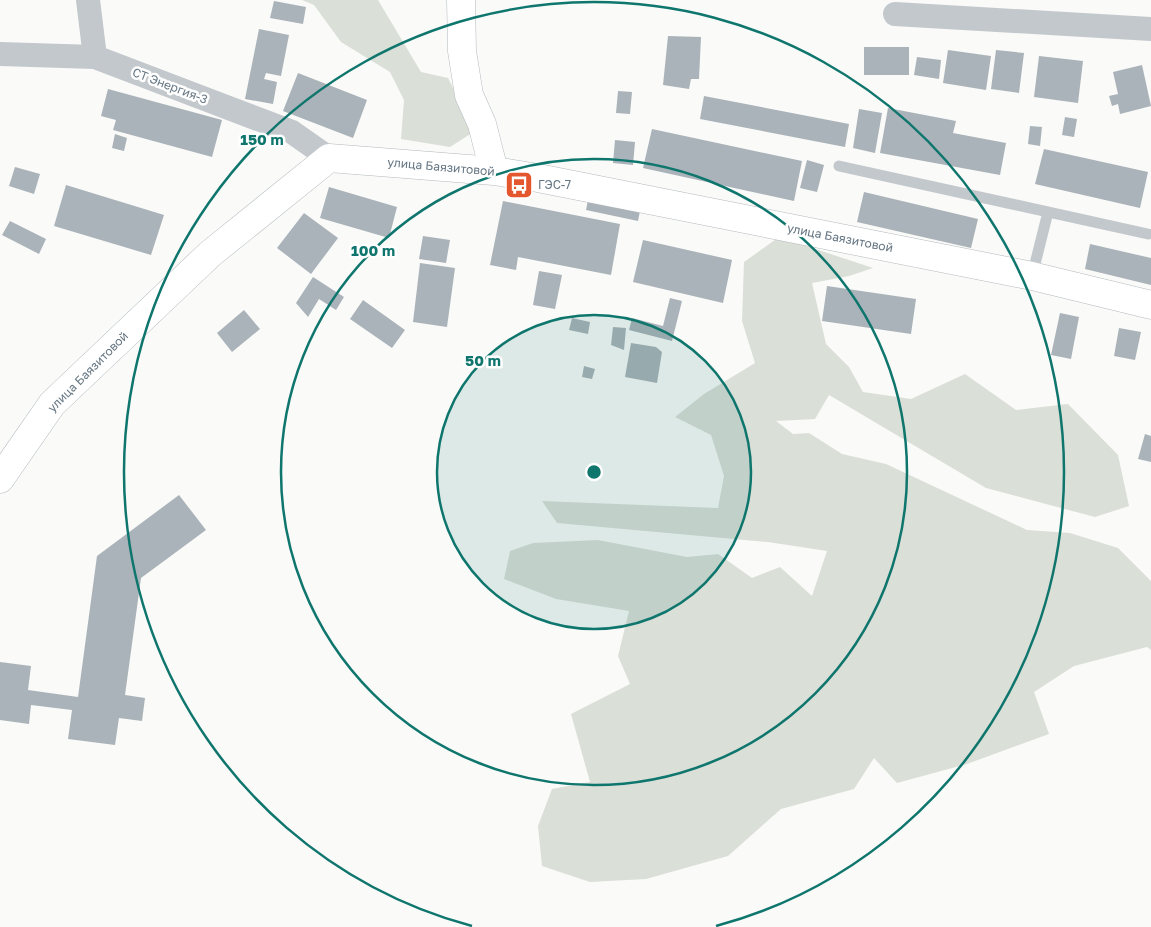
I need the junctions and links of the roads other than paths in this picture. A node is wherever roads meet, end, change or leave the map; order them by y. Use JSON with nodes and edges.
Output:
{"nodes":[{"id":1,"x":88,"y":0,"type":"edge"},
{"id":2,"x":461,"y":0,"type":"edge"},
{"id":3,"x":895,"y":14,"type":"dead end"},
{"id":4,"x":1151,"y":29,"type":"edge"},
{"id":5,"x":0,"y":54,"type":"edge"},
{"id":6,"x":95,"y":57,"type":"junction"},
{"id":7,"x":329,"y":158,"type":"junction"},
{"id":8,"x":839,"y":166,"type":"dead end"},
{"id":9,"x":494,"y":171,"type":"junction"},
{"id":10,"x":1048,"y":212,"type":"junction"},
{"id":11,"x":1148,"y":234,"type":"dead end"},
{"id":12,"x":1032,"y":276,"type":"junction"},
{"id":13,"x":1151,"y":306,"type":"edge"},
{"id":14,"x":0,"y":479,"type":"edge"}],
"edges":[{"from":1,"to":6,"type":"street"},
{"from":2,"to":9,"type":"street"},
{"from":3,"to":4,"type":"street"},
{"from":5,"to":6,"type":"street","name":"СТ Энергия-3"},
{"from":6,"to":7,"type":"street","name":"СТ Энергия-3"},
{"from":7,"to":9,"type":"street","name":"улица Баязитовой"},
{"from":7,"to":14,"type":"street","name":"улица Баязитовой"},
{"from":8,"to":10,"type":"lane"},
{"from":9,"to":12,"type":"street","name":"улица Баязитовой"},
{"from":10,"to":11,"type":"lane"},
{"from":10,"to":12,"type":"lane"},
{"from":12,"to":13,"type":"street","name":"улица Баязитовой"}]}
